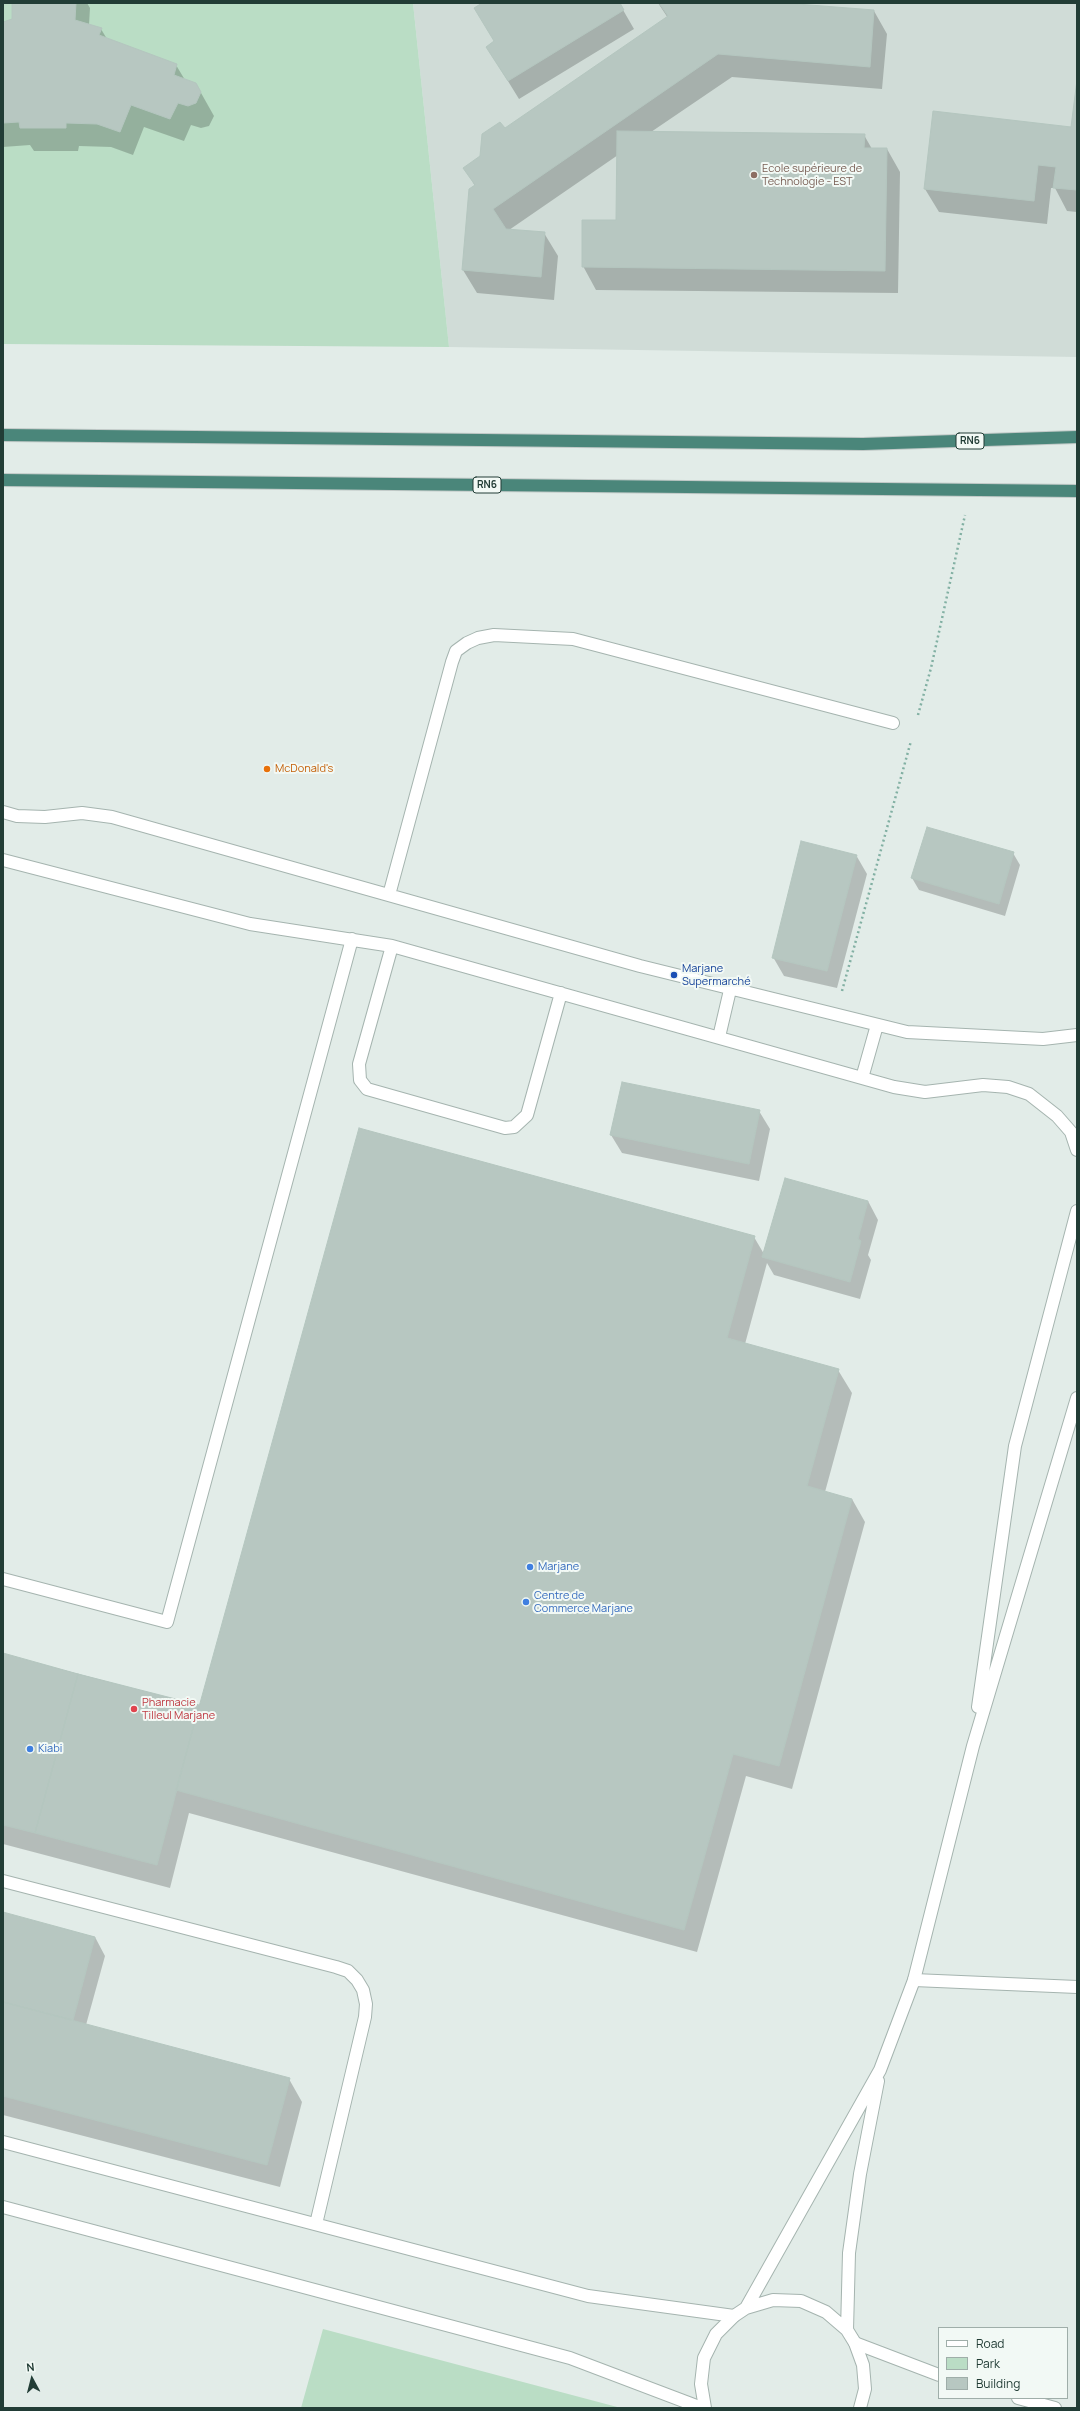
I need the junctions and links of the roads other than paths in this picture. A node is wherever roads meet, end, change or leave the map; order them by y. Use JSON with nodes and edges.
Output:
{"nodes":[{"id":1,"x":3,"y":435,"type":"edge"},
{"id":2,"x":1077,"y":437,"type":"edge"},
{"id":3,"x":3,"y":480,"type":"edge"},
{"id":4,"x":1077,"y":491,"type":"edge"},
{"id":5,"x":893,"y":723,"type":"dead end"},
{"id":6,"x":3,"y":812,"type":"edge"},
{"id":7,"x":3,"y":860,"type":"edge"},
{"id":8,"x":390,"y":895,"type":"junction"},
{"id":9,"x":352,"y":939,"type":"junction"},
{"id":10,"x":392,"y":946,"type":"junction"},
{"id":11,"x":730,"y":990,"type":"junction"},
{"id":12,"x":561,"y":993,"type":"junction"},
{"id":13,"x":877,"y":1025,"type":"junction"},
{"id":14,"x":1077,"y":1035,"type":"edge"},
{"id":15,"x":719,"y":1037,"type":"junction"},
{"id":16,"x":862,"y":1078,"type":"junction"},
{"id":17,"x":1077,"y":1150,"type":"edge"},
{"id":18,"x":1077,"y":1211,"type":"edge"},
{"id":19,"x":1077,"y":1398,"type":"edge"},
{"id":20,"x":3,"y":1580,"type":"edge"},
{"id":21,"x":973,"y":1746,"type":"junction"},
{"id":22,"x":3,"y":1881,"type":"edge"},
{"id":23,"x":914,"y":1980,"type":"junction"},
{"id":24,"x":1077,"y":1987,"type":"edge"},
{"id":25,"x":880,"y":2070,"type":"junction"},
{"id":26,"x":3,"y":2142,"type":"edge"},
{"id":27,"x":3,"y":2207,"type":"edge"},
{"id":28,"x":316,"y":2224,"type":"junction"},
{"id":29,"x":746,"y":2308,"type":"junction"},
{"id":30,"x":734,"y":2316,"type":"junction"},
{"id":31,"x":847,"y":2330,"type":"junction"},
{"id":32,"x":855,"y":2343,"type":"junction"},
{"id":33,"x":938,"y":2375,"type":"edge"},
{"id":34,"x":1022,"y":2399,"type":"edge"},
{"id":35,"x":702,"y":2408,"type":"edge"},
{"id":36,"x":706,"y":2408,"type":"edge"},
{"id":37,"x":860,"y":2408,"type":"edge"},
{"id":38,"x":1055,"y":2408,"type":"edge"}],
"edges":[{"from":1,"to":2,"type":"highway","number":"RN6"},
{"from":3,"to":4,"type":"highway","number":"RN6"},
{"from":5,"to":8,"type":"street"},
{"from":6,"to":8,"type":"street"},
{"from":7,"to":9,"type":"street"},
{"from":8,"to":11,"type":"street"},
{"from":9,"to":10,"type":"street"},
{"from":9,"to":20,"type":"street"},
{"from":10,"to":12,"type":"street"},
{"from":10,"to":12,"type":"street"},
{"from":11,"to":13,"type":"street"},
{"from":11,"to":15,"type":"street"},
{"from":12,"to":15,"type":"street"},
{"from":13,"to":14,"type":"street"},
{"from":13,"to":16,"type":"street"},
{"from":15,"to":16,"type":"street"},
{"from":16,"to":17,"type":"street"},
{"from":18,"to":21,"type":"street"},
{"from":19,"to":21,"type":"street"},
{"from":21,"to":23,"type":"street"},
{"from":22,"to":28,"type":"street"},
{"from":23,"to":24,"type":"street"},
{"from":23,"to":25,"type":"street"},
{"from":25,"to":29,"type":"street"},
{"from":25,"to":31,"type":"street"},
{"from":26,"to":28,"type":"street"},
{"from":27,"to":35,"type":"street"},
{"from":28,"to":30,"type":"street"},
{"from":29,"to":30,"type":"street"},
{"from":29,"to":31,"type":"street"},
{"from":30,"to":36,"type":"street"},
{"from":31,"to":32,"type":"street"},
{"from":32,"to":33,"type":"street"},
{"from":32,"to":37,"type":"street"},
{"from":34,"to":38,"type":"street"}]}
